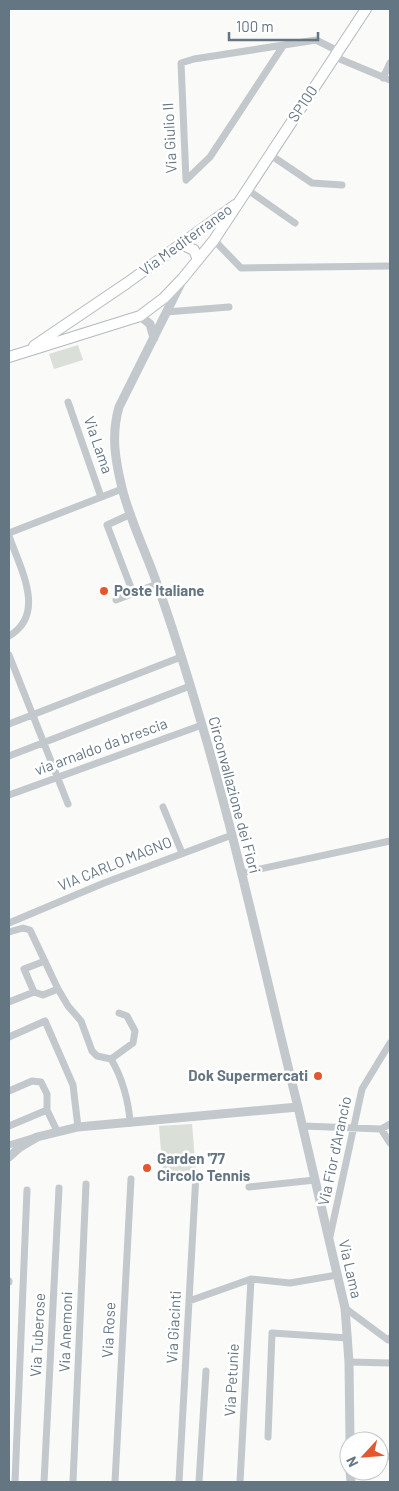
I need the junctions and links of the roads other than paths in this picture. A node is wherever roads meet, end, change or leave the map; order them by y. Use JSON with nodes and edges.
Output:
{"nodes":[{"id":1,"x":366,"y":9,"type":"edge"},
{"id":2,"x":283,"y":46,"type":"junction"},
{"id":3,"x":336,"y":54,"type":"junction"},
{"id":4,"x":390,"y":63,"type":"edge"},
{"id":5,"x":387,"y":79,"type":"edge"},
{"id":6,"x":269,"y":154,"type":"junction"},
{"id":7,"x":342,"y":185,"type":"dead end"},
{"id":8,"x":248,"y":190,"type":"junction"},
{"id":9,"x":242,"y":200,"type":"junction"},
{"id":10,"x":295,"y":223,"type":"dead end"},
{"id":11,"x":201,"y":229,"type":"junction"},
{"id":12,"x":214,"y":240,"type":"junction"},
{"id":13,"x":181,"y":244,"type":"junction"},
{"id":14,"x":198,"y":260,"type":"junction"},
{"id":15,"x":390,"y":266,"type":"edge"},
{"id":16,"x":183,"y":278,"type":"junction"},
{"id":17,"x":229,"y":307,"type":"dead end"},
{"id":18,"x":166,"y":312,"type":"junction"},
{"id":19,"x":83,"y":313,"type":"junction"},
{"id":20,"x":140,"y":316,"type":"junction"},
{"id":21,"x":92,"y":331,"type":"junction"},
{"id":22,"x":154,"y":338,"type":"junction"},
{"id":23,"x":25,"y":352,"type":"junction"},
{"id":24,"x":9,"y":357,"type":"edge"},
{"id":25,"x":68,"y":402,"type":"dead end"},
{"id":26,"x":122,"y":489,"type":"junction"},
{"id":27,"x":101,"y":497,"type":"junction"},
{"id":28,"x":131,"y":514,"type":"junction"},
{"id":29,"x":9,"y":535,"type":"edge"},
{"id":30,"x":157,"y":584,"type":"junction"},
{"id":31,"x":133,"y":593,"type":"junction"},
{"id":32,"x":116,"y":600,"type":"dead end"},
{"id":33,"x":9,"y":636,"type":"edge"},
{"id":34,"x":9,"y":656,"type":"edge"},
{"id":35,"x":181,"y":658,"type":"junction"},
{"id":36,"x":190,"y":686,"type":"junction"},
{"id":37,"x":33,"y":716,"type":"junction"},
{"id":38,"x":9,"y":724,"type":"edge"},
{"id":39,"x":202,"y":725,"type":"junction"},
{"id":40,"x":44,"y":743,"type":"junction"},
{"id":41,"x":9,"y":756,"type":"edge"},
{"id":42,"x":58,"y":776,"type":"junction"},
{"id":43,"x":9,"y":795,"type":"edge"},
{"id":44,"x":68,"y":804,"type":"dead end"},
{"id":45,"x":163,"y":806,"type":"dead end"},
{"id":46,"x":232,"y":835,"type":"junction"},
{"id":47,"x":390,"y":841,"type":"edge"},
{"id":48,"x":182,"y":853,"type":"junction"},
{"id":49,"x":241,"y":872,"type":"junction"},
{"id":50,"x":9,"y":923,"type":"edge"},
{"id":51,"x":9,"y":932,"type":"edge"},
{"id":52,"x":45,"y":960,"type":"junction"},
{"id":53,"x":58,"y":989,"type":"junction"},
{"id":54,"x":34,"y":992,"type":"junction"},
{"id":55,"x":9,"y":1002,"type":"edge"},
{"id":56,"x":119,"y":1013,"type":"dead end"},
{"id":57,"x":9,"y":1037,"type":"edge"},
{"id":58,"x":390,"y":1043,"type":"edge"},
{"id":59,"x":110,"y":1059,"type":"junction"},
{"id":60,"x":9,"y":1091,"type":"edge"},
{"id":61,"x":298,"y":1107,"type":"junction"},
{"id":62,"x":47,"y":1110,"type":"junction"},
{"id":63,"x":130,"y":1123,"type":"junction"},
{"id":64,"x":390,"y":1124,"type":"edge"},
{"id":65,"x":9,"y":1126,"type":"edge"},
{"id":66,"x":303,"y":1126,"type":"junction"},
{"id":67,"x":354,"y":1126,"type":"junction"},
{"id":68,"x":78,"y":1127,"type":"junction"},
{"id":69,"x":381,"y":1129,"type":"junction"},
{"id":70,"x":57,"y":1131,"type":"junction"},
{"id":71,"x":38,"y":1137,"type":"junction"},
{"id":72,"x":390,"y":1143,"type":"edge"},
{"id":73,"x":9,"y":1145,"type":"edge"},
{"id":74,"x":9,"y":1157,"type":"edge"},
{"id":75,"x":196,"y":1174,"type":"dead end"},
{"id":76,"x":130,"y":1180,"type":"dead end"},
{"id":77,"x":315,"y":1180,"type":"junction"},
{"id":78,"x":86,"y":1184,"type":"dead end"},
{"id":79,"x":250,"y":1187,"type":"dead end"},
{"id":80,"x":59,"y":1188,"type":"dead end"},
{"id":81,"x":27,"y":1190,"type":"dead end"},
{"id":82,"x":329,"y":1242,"type":"junction"},
{"id":83,"x":337,"y":1275,"type":"junction"},
{"id":84,"x":251,"y":1279,"type":"junction"},
{"id":85,"x":190,"y":1301,"type":"junction"},
{"id":86,"x":345,"y":1308,"type":"junction"},
{"id":87,"x":348,"y":1338,"type":"junction"},
{"id":88,"x":390,"y":1338,"type":"edge"},
{"id":89,"x":349,"y":1362,"type":"junction"},
{"id":90,"x":390,"y":1363,"type":"edge"},
{"id":91,"x":206,"y":1370,"type":"dead end"},
{"id":92,"x":350,"y":1431,"type":"edge"},
{"id":93,"x":268,"y":1437,"type":"dead end"},
{"id":94,"x":14,"y":1482,"type":"edge"},
{"id":95,"x":44,"y":1482,"type":"edge"},
{"id":96,"x":73,"y":1482,"type":"edge"},
{"id":97,"x":116,"y":1482,"type":"edge"},
{"id":98,"x":179,"y":1482,"type":"edge"},
{"id":99,"x":200,"y":1482,"type":"edge"},
{"id":100,"x":240,"y":1482,"type":"edge"}],
"edges":[{"from":1,"to":3,"type":"main road","name":"SP100","number":"SP100"},
{"from":2,"to":2,"type":"street","name":"Via Giulio II"},
{"from":2,"to":3,"type":"street","name":"Via Giulio II"},
{"from":3,"to":5,"type":"street","name":"Via Giulio II"},
{"from":3,"to":6,"type":"main road","name":"SP100","number":"SP100"},
{"from":4,"to":5,"type":"street"},
{"from":6,"to":7,"type":"street"},
{"from":6,"to":8,"type":"main road","name":"SP100","number":"SP100"},
{"from":8,"to":9,"type":"main road","name":"SP100","number":"SP100"},
{"from":8,"to":10,"type":"street"},
{"from":9,"to":11,"type":"main road","name":"Via Mediterraneo"},
{"from":9,"to":12,"type":"main road","name":"Via Mediterraneo"},
{"from":11,"to":12,"type":"main road"},
{"from":11,"to":13,"type":"main road","name":"Via Mediterraneo"},
{"from":12,"to":14,"type":"main road","name":"Via Mediterraneo"},
{"from":12,"to":15,"type":"street"},
{"from":13,"to":14,"type":"main road"},
{"from":13,"to":19,"type":"main road","name":"Via Mediterraneo"},
{"from":14,"to":16,"type":"main road","name":"Via Mediterraneo"},
{"from":16,"to":18,"type":"street","name":"Circonvallazione dei Fiori"},
{"from":16,"to":20,"type":"main road","name":"Via Mediterraneo"},
{"from":17,"to":18,"type":"street"},
{"from":18,"to":22,"type":"street","name":"Circonvallazione dei Fiori"},
{"from":19,"to":21,"type":"main road"},
{"from":19,"to":23,"type":"main road","name":"Via Mediterraneo"},
{"from":20,"to":21,"type":"main road","name":"Via Mediterraneo"},
{"from":20,"to":22,"type":"street"},
{"from":21,"to":23,"type":"main road","name":"Via Mediterraneo"},
{"from":22,"to":26,"type":"street","name":"Circonvallazione dei Fiori"},
{"from":23,"to":24,"type":"main road"},
{"from":25,"to":27,"type":"street","name":"Via Lama"},
{"from":26,"to":27,"type":"street"},
{"from":26,"to":28,"type":"street","name":"Circonvallazione dei Fiori"},
{"from":27,"to":29,"type":"street"},
{"from":28,"to":30,"type":"street","name":"Circonvallazione dei Fiori"},
{"from":28,"to":31,"type":"street"},
{"from":29,"to":33,"type":"street"},
{"from":30,"to":31,"type":"street"},
{"from":30,"to":35,"type":"street","name":"Circonvallazione dei Fiori"},
{"from":31,"to":32,"type":"street"},
{"from":34,"to":37,"type":"street"},
{"from":35,"to":36,"type":"street","name":"Circonvallazione dei Fiori"},
{"from":35,"to":37,"type":"street"},
{"from":36,"to":39,"type":"street","name":"Circonvallazione dei Fiori"},
{"from":36,"to":40,"type":"street"},
{"from":37,"to":38,"type":"street"},
{"from":37,"to":40,"type":"street"},
{"from":39,"to":42,"type":"street","name":"via arnaldo da brescia"},
{"from":39,"to":46,"type":"street","name":"Circonvallazione dei Fiori"},
{"from":40,"to":41,"type":"street"},
{"from":40,"to":42,"type":"street"},
{"from":42,"to":43,"type":"street","name":"via arnaldo da brescia"},
{"from":42,"to":44,"type":"street"},
{"from":45,"to":48,"type":"street"},
{"from":46,"to":48,"type":"street","name":"VIA CARLO MAGNO"},
{"from":46,"to":49,"type":"street","name":"Circonvallazione dei Fiori"},
{"from":47,"to":49,"type":"street"},
{"from":48,"to":50,"type":"street","name":"VIA CARLO MAGNO"},
{"from":49,"to":61,"type":"street","name":"Circonvallazione dei Fiori"},
{"from":51,"to":52,"type":"street"},
{"from":52,"to":53,"type":"street"},
{"from":52,"to":54,"type":"street"},
{"from":53,"to":54,"type":"street"},
{"from":53,"to":59,"type":"street"},
{"from":54,"to":55,"type":"street"},
{"from":56,"to":59,"type":"street"},
{"from":57,"to":68,"type":"street"},
{"from":58,"to":67,"type":"street","name":"Via Fior d'Arancio"},
{"from":59,"to":63,"type":"street"},
{"from":60,"to":62,"type":"street"},
{"from":61,"to":63,"type":"street"},
{"from":61,"to":66,"type":"street","name":"Via Lama"},
{"from":62,"to":65,"type":"street"},
{"from":62,"to":70,"type":"street"},
{"from":63,"to":68,"type":"street"},
{"from":64,"to":69,"type":"street"},
{"from":66,"to":67,"type":"street"},
{"from":66,"to":77,"type":"street","name":"Via Lama"},
{"from":67,"to":69,"type":"street"},
{"from":67,"to":82,"type":"street","name":"Via Fior d'Arancio"},
{"from":68,"to":70,"type":"street"},
{"from":69,"to":72,"type":"street"},
{"from":70,"to":71,"type":"street"},
{"from":71,"to":73,"type":"street"},
{"from":71,"to":74,"type":"street"},
{"from":75,"to":85,"type":"street","name":"Via Giacinti"},
{"from":76,"to":97,"type":"street","name":"Via Rose"},
{"from":77,"to":79,"type":"street"},
{"from":77,"to":82,"type":"street","name":"Via Lama"},
{"from":78,"to":96,"type":"street","name":"Via Anemoni"},
{"from":80,"to":95,"type":"street","name":"Via Tuberose"},
{"from":81,"to":94,"type":"street"},
{"from":82,"to":83,"type":"street","name":"Via Lama"},
{"from":83,"to":84,"type":"street"},
{"from":83,"to":86,"type":"street","name":"Via Lama"},
{"from":84,"to":85,"type":"street"},
{"from":84,"to":100,"type":"street","name":"Via Petunie"},
{"from":85,"to":98,"type":"street","name":"Via Giacinti"},
{"from":86,"to":87,"type":"street","name":"Via Lama"},
{"from":86,"to":88,"type":"street"},
{"from":87,"to":89,"type":"street","name":"Via Lama"},
{"from":87,"to":93,"type":"street"},
{"from":89,"to":90,"type":"street"},
{"from":89,"to":92,"type":"street","name":"Via Lama"},
{"from":91,"to":99,"type":"street"}]}
